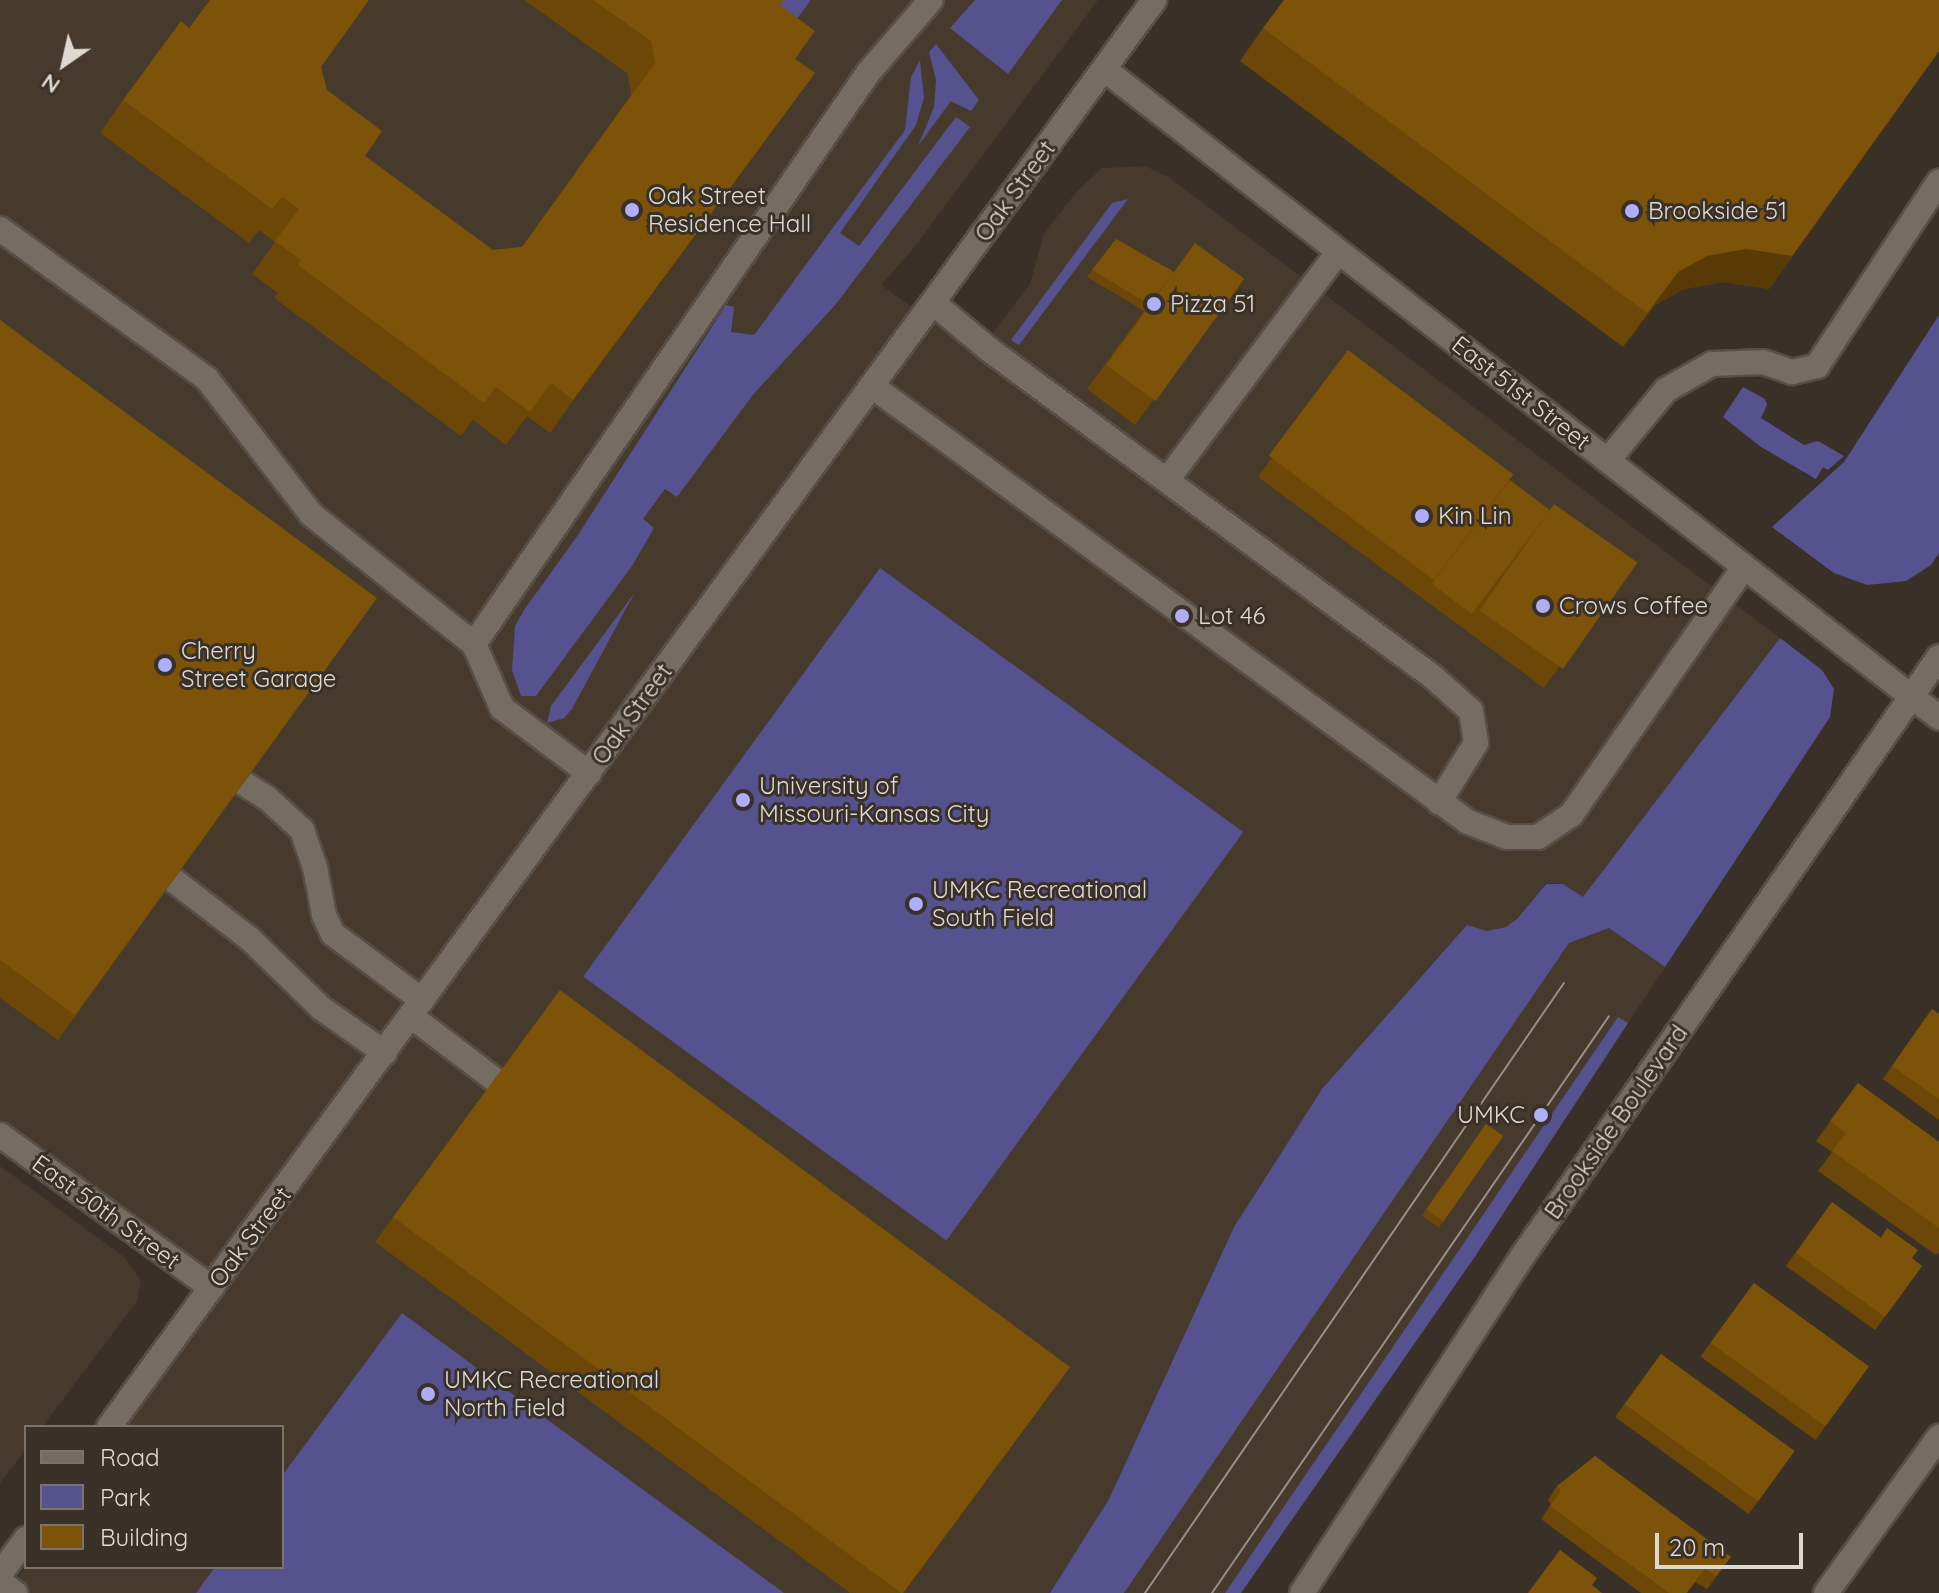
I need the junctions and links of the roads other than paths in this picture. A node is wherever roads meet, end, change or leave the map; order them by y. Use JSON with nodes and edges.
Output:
{"nodes":[{"id":1,"x":931,"y":0,"type":"edge"},
{"id":2,"x":1154,"y":0,"type":"edge"},
{"id":3,"x":1104,"y":69,"type":"junction"},
{"id":4,"x":1939,"y":182,"type":"edge"},
{"id":5,"x":0,"y":229,"type":"edge"},
{"id":6,"x":1338,"y":252,"type":"junction"},
{"id":7,"x":933,"y":303,"type":"junction"},
{"id":8,"x":872,"y":386,"type":"junction"},
{"id":9,"x":1608,"y":460,"type":"junction"},
{"id":10,"x":1167,"y":480,"type":"junction"},
{"id":11,"x":1743,"y":568,"type":"junction"},
{"id":12,"x":474,"y":644,"type":"junction"},
{"id":13,"x":1939,"y":657,"type":"edge"},
{"id":14,"x":1912,"y":697,"type":"junction"},
{"id":15,"x":1939,"y":717,"type":"edge"},
{"id":16,"x":589,"y":773,"type":"junction"},
{"id":17,"x":243,"y":783,"type":"edge"},
{"id":18,"x":1439,"y":802,"type":"junction"},
{"id":19,"x":173,"y":880,"type":"edge"},
{"id":20,"x":417,"y":1008,"type":"junction"},
{"id":21,"x":385,"y":1053,"type":"junction"},
{"id":22,"x":495,"y":1080,"type":"edge"},
{"id":23,"x":0,"y":1135,"type":"edge"},
{"id":24,"x":212,"y":1288,"type":"junction"},
{"id":25,"x":110,"y":1425,"type":"edge"},
{"id":26,"x":1939,"y":1437,"type":"edge"},
{"id":27,"x":24,"y":1542,"type":"edge"},
{"id":28,"x":0,"y":1574,"type":"edge"},
{"id":29,"x":0,"y":1582,"type":"edge"},
{"id":30,"x":15,"y":1593,"type":"edge"},
{"id":31,"x":1302,"y":1593,"type":"edge"},
{"id":32,"x":1826,"y":1593,"type":"edge"}],
"edges":[{"from":1,"to":12,"type":"street"},
{"from":2,"to":3,"type":"street","name":"Oak Street"},
{"from":3,"to":6,"type":"street","name":"East 51st Street"},
{"from":3,"to":7,"type":"street","name":"Oak Street"},
{"from":4,"to":9,"type":"street"},
{"from":5,"to":12,"type":"street"},
{"from":6,"to":9,"type":"street","name":"East 51st Street"},
{"from":6,"to":10,"type":"street"},
{"from":7,"to":8,"type":"street","name":"Oak Street"},
{"from":7,"to":10,"type":"street"},
{"from":8,"to":16,"type":"street","name":"Oak Street"},
{"from":8,"to":18,"type":"street"},
{"from":9,"to":11,"type":"street","name":"East 51st Street"},
{"from":10,"to":18,"type":"street"},
{"from":11,"to":14,"type":"street","name":"East 51st Street"},
{"from":11,"to":18,"type":"street"},
{"from":12,"to":16,"type":"street"},
{"from":13,"to":14,"type":"street","name":"Brookside Boulevard"},
{"from":14,"to":15,"type":"street","name":"East 51st Street"},
{"from":14,"to":31,"type":"street","name":"Brookside Boulevard"},
{"from":16,"to":20,"type":"street","name":"Oak Street"},
{"from":17,"to":20,"type":"street"},
{"from":19,"to":21,"type":"street"},
{"from":20,"to":21,"type":"street","name":"Oak Street"},
{"from":20,"to":22,"type":"street"},
{"from":21,"to":24,"type":"street","name":"Oak Street"},
{"from":23,"to":24,"type":"street","name":"East 50th Street"},
{"from":24,"to":25,"type":"street","name":"Oak Street"},
{"from":26,"to":32,"type":"street"},
{"from":27,"to":28,"type":"street"},
{"from":29,"to":30,"type":"street"}]}
